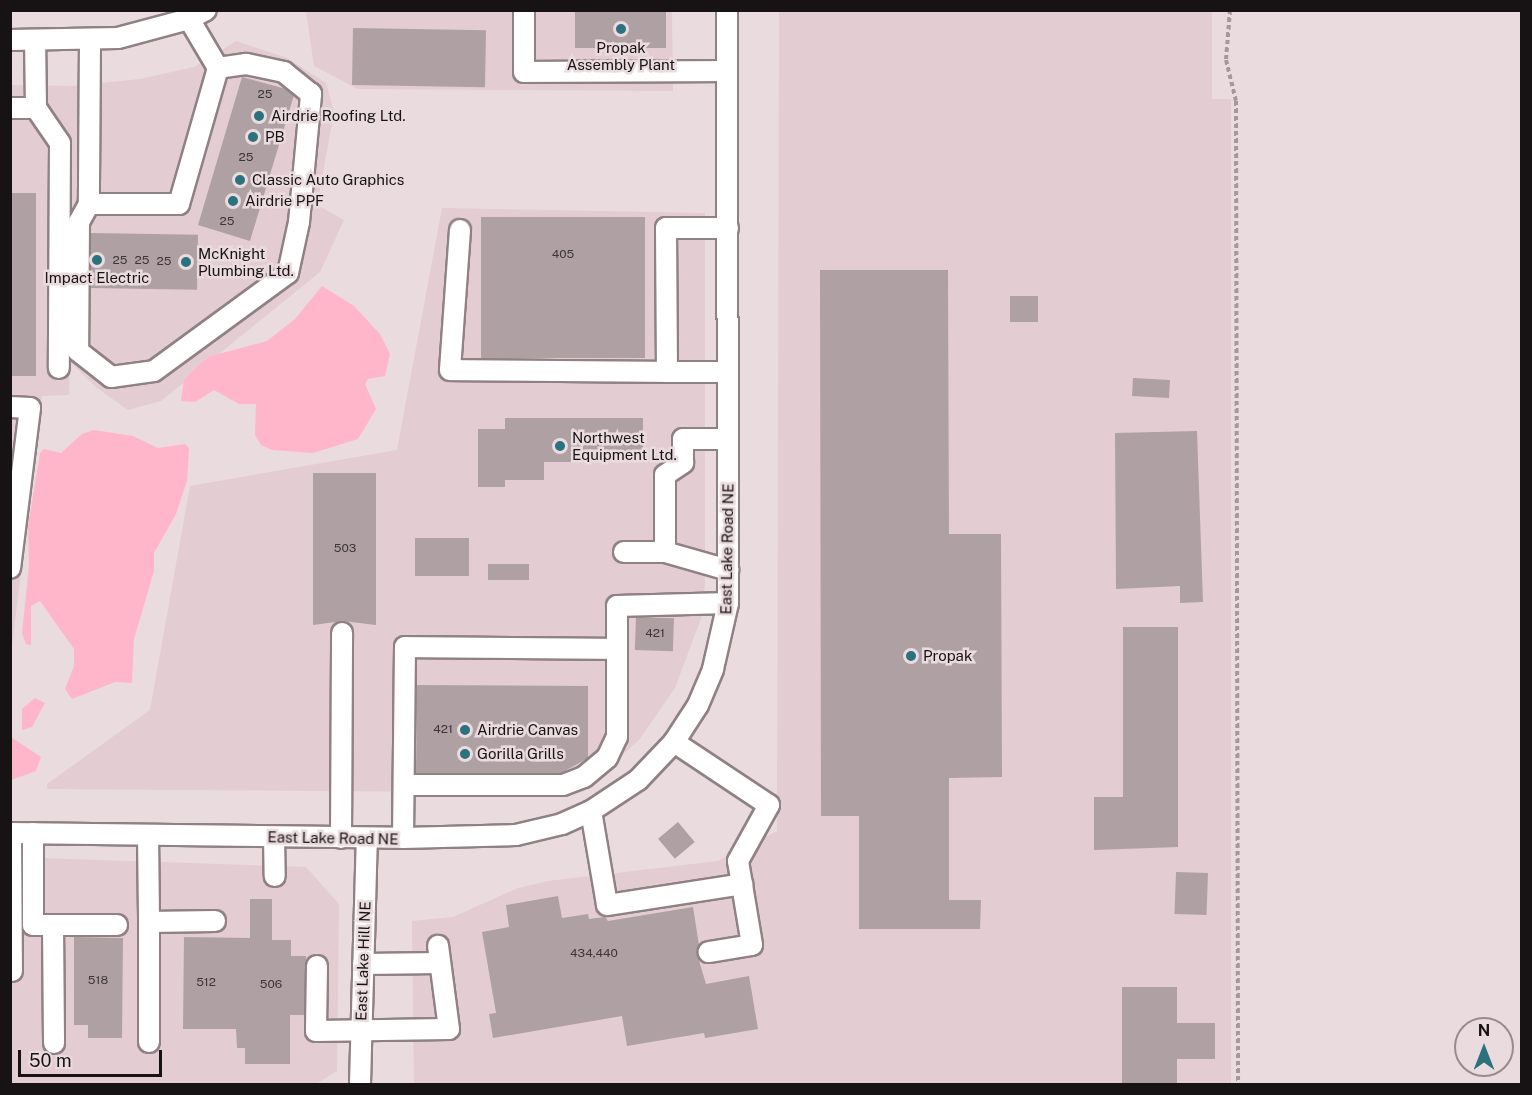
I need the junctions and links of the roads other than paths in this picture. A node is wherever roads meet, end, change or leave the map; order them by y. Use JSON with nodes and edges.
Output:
{"nodes":[{"id":1,"x":524,"y":10,"type":"edge"},
{"id":2,"x":727,"y":10,"type":"edge"},
{"id":3,"x":197,"y":15,"type":"edge"},
{"id":4,"x":10,"y":40,"type":"edge"},
{"id":5,"x":35,"y":40,"type":"junction"},
{"id":6,"x":90,"y":41,"type":"junction"},
{"id":7,"x":218,"y":68,"type":"junction"},
{"id":8,"x":727,"y":71,"type":"junction"},
{"id":9,"x":10,"y":108,"type":"edge"},
{"id":10,"x":36,"y":108,"type":"junction"},
{"id":11,"x":89,"y":204,"type":"junction"},
{"id":12,"x":728,"y":228,"type":"junction"},
{"id":13,"x":460,"y":230,"type":"dead end"},
{"id":14,"x":59,"y":368,"type":"dead end"},
{"id":15,"x":667,"y":372,"type":"junction"},
{"id":16,"x":728,"y":372,"type":"junction"},
{"id":17,"x":10,"y":408,"type":"edge"},
{"id":18,"x":728,"y":440,"type":"junction"},
{"id":19,"x":17,"y":464,"type":"edge"},
{"id":20,"x":13,"y":521,"type":"edge"},
{"id":21,"x":624,"y":552,"type":"dead end"},
{"id":22,"x":665,"y":552,"type":"junction"},
{"id":23,"x":10,"y":568,"type":"edge"},
{"id":24,"x":728,"y":570,"type":"junction"},
{"id":25,"x":728,"y":603,"type":"junction"},
{"id":26,"x":342,"y":633,"type":"dead end"},
{"id":27,"x":617,"y":649,"type":"junction"},
{"id":28,"x":674,"y":742,"type":"junction"},
{"id":29,"x":404,"y":785,"type":"junction"},
{"id":30,"x":591,"y":811,"type":"junction"},
{"id":31,"x":11,"y":833,"type":"edge"},
{"id":32,"x":33,"y":834,"type":"junction"},
{"id":33,"x":148,"y":835,"type":"junction"},
{"id":34,"x":274,"y":837,"type":"junction"},
{"id":35,"x":341,"y":838,"type":"junction"},
{"id":36,"x":367,"y":838,"type":"junction"},
{"id":37,"x":403,"y":838,"type":"junction"},
{"id":38,"x":275,"y":876,"type":"dead end"},
{"id":39,"x":742,"y":884,"type":"junction"},
{"id":40,"x":11,"y":920,"type":"edge"},
{"id":41,"x":215,"y":921,"type":"dead end"},
{"id":42,"x":149,"y":922,"type":"junction"},
{"id":43,"x":53,"y":925,"type":"junction"},
{"id":44,"x":117,"y":925,"type":"dead end"},
{"id":45,"x":709,"y":952,"type":"dead end"},
{"id":46,"x":363,"y":964,"type":"junction"},
{"id":47,"x":316,"y":966,"type":"dead end"},
{"id":48,"x":12,"y":971,"type":"edge"},
{"id":49,"x":362,"y":1030,"type":"junction"},
{"id":50,"x":149,"y":1042,"type":"dead end"},
{"id":51,"x":54,"y":1043,"type":"dead end"},
{"id":52,"x":360,"y":1084,"type":"edge"}],
"edges":[{"from":1,"to":8,"type":"street"},
{"from":2,"to":8,"type":"street","name":"East Lake Road NE"},
{"from":3,"to":6,"type":"street"},
{"from":3,"to":7,"type":"street"},
{"from":4,"to":5,"type":"street"},
{"from":5,"to":6,"type":"street"},
{"from":5,"to":10,"type":"street"},
{"from":6,"to":11,"type":"street"},
{"from":7,"to":11,"type":"street"},
{"from":7,"to":11,"type":"street"},
{"from":8,"to":12,"type":"street","name":"East Lake Road NE"},
{"from":9,"to":10,"type":"street"},
{"from":10,"to":14,"type":"street"},
{"from":12,"to":15,"type":"street"},
{"from":12,"to":16,"type":"street","name":"East Lake Road NE"},
{"from":13,"to":15,"type":"street"},
{"from":15,"to":16,"type":"street"},
{"from":16,"to":18,"type":"street","name":"East Lake Road NE"},
{"from":17,"to":19,"type":"street"},
{"from":18,"to":22,"type":"street"},
{"from":18,"to":24,"type":"street","name":"East Lake Road NE"},
{"from":19,"to":20,"type":"street"},
{"from":20,"to":23,"type":"street"},
{"from":21,"to":22,"type":"street"},
{"from":22,"to":24,"type":"street"},
{"from":24,"to":25,"type":"street","name":"East Lake Road NE"},
{"from":25,"to":27,"type":"street"},
{"from":25,"to":28,"type":"street","name":"East Lake Road NE"},
{"from":26,"to":35,"type":"street"},
{"from":27,"to":29,"type":"street"},
{"from":27,"to":29,"type":"street"},
{"from":28,"to":30,"type":"street","name":"East Lake Road NE"},
{"from":28,"to":39,"type":"street"},
{"from":29,"to":37,"type":"street"},
{"from":30,"to":37,"type":"street","name":"East Lake Road NE"},
{"from":30,"to":39,"type":"street"},
{"from":31,"to":32,"type":"street","name":"East Lake Road NE"},
{"from":31,"to":40,"type":"street"},
{"from":32,"to":33,"type":"street","name":"East Lake Road NE"},
{"from":32,"to":43,"type":"street"},
{"from":33,"to":34,"type":"street","name":"East Lake Road NE"},
{"from":33,"to":42,"type":"street"},
{"from":34,"to":35,"type":"street","name":"East Lake Road NE"},
{"from":34,"to":38,"type":"street"},
{"from":35,"to":36,"type":"street","name":"East Lake Road NE"},
{"from":36,"to":37,"type":"street","name":"East Lake Road NE"},
{"from":36,"to":46,"type":"street","name":"East Lake Hill NE"},
{"from":39,"to":45,"type":"street"},
{"from":40,"to":48,"type":"street"},
{"from":41,"to":42,"type":"street"},
{"from":42,"to":50,"type":"street"},
{"from":43,"to":44,"type":"street"},
{"from":43,"to":51,"type":"street"},
{"from":46,"to":49,"type":"street","name":"East Lake Hill NE"},
{"from":46,"to":49,"type":"street"},
{"from":47,"to":49,"type":"street"},
{"from":49,"to":52,"type":"street","name":"East Lake Hill NE"}]}
